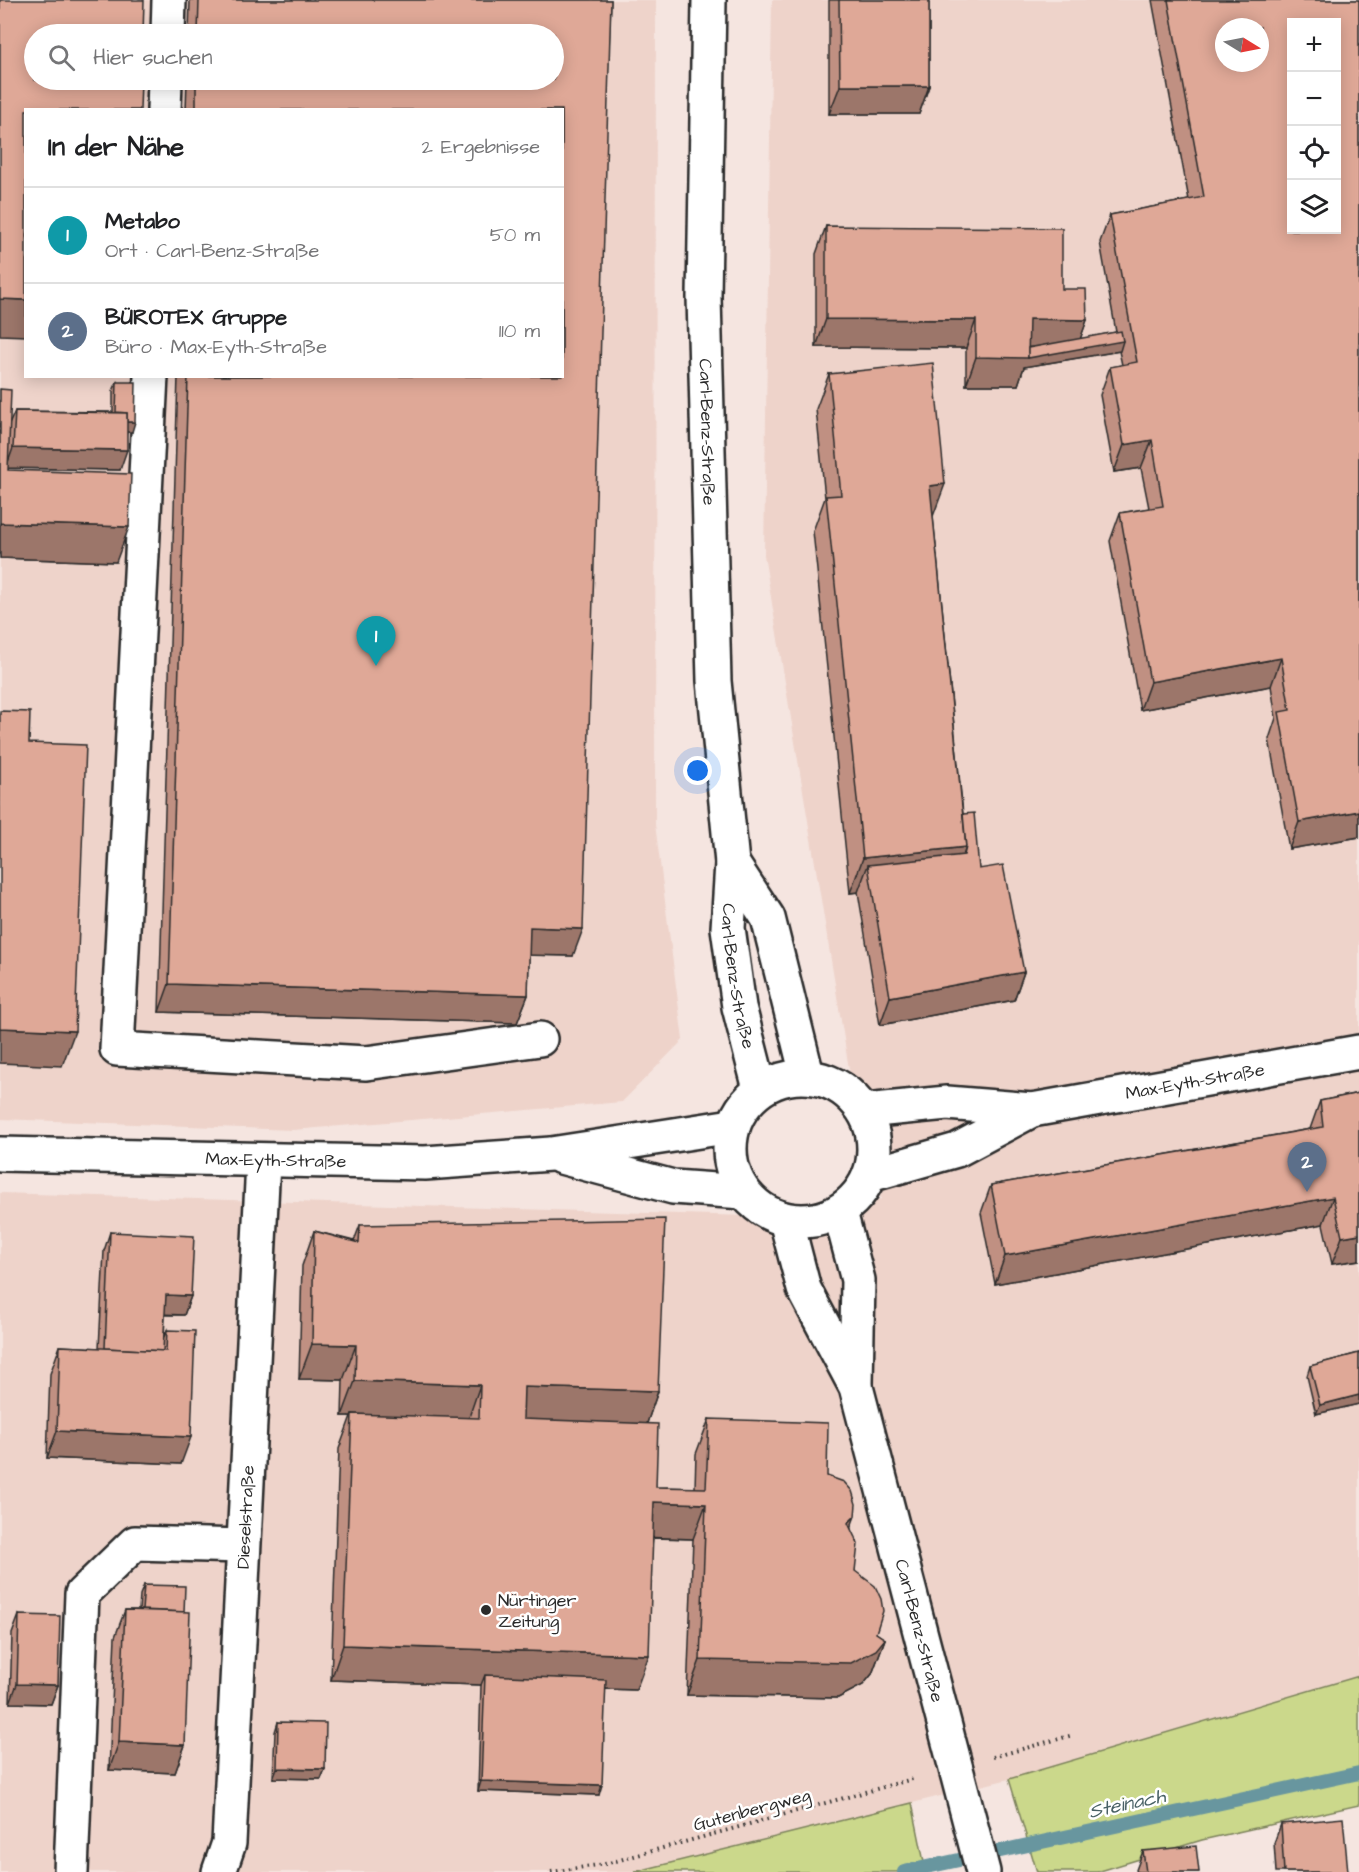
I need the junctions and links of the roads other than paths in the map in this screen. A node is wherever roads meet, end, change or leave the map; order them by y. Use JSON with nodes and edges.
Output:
{"nodes":[{"id":1,"x":169,"y":0,"type":"edge"},
{"id":2,"x":709,"y":0,"type":"edge"},
{"id":3,"x":168,"y":24,"type":"edge"},
{"id":4,"x":165,"y":90,"type":"edge"},
{"id":5,"x":164,"y":108,"type":"edge"},
{"id":6,"x":151,"y":378,"type":"edge"},
{"id":7,"x":732,"y":863,"type":"junction"},
{"id":8,"x":540,"y":1039,"type":"dead end"},
{"id":9,"x":1359,"y":1052,"type":"edge"},
{"id":10,"x":807,"y":1075,"type":"junction"},
{"id":11,"x":760,"y":1089,"type":"junction"},
{"id":12,"x":865,"y":1110,"type":"junction"},
{"id":13,"x":1032,"y":1110,"type":"junction"},
{"id":14,"x":732,"y":1126,"type":"junction"},
{"id":15,"x":0,"y":1154,"type":"edge"},
{"id":16,"x":551,"y":1154,"type":"junction"},
{"id":17,"x":263,"y":1162,"type":"junction"},
{"id":18,"x":870,"y":1176,"type":"junction"},
{"id":19,"x":744,"y":1192,"type":"junction"},
{"id":20,"x":840,"y":1212,"type":"junction"},
{"id":21,"x":786,"y":1220,"type":"junction"},
{"id":22,"x":856,"y":1387,"type":"junction"},
{"id":23,"x":243,"y":1546,"type":"junction"},
{"id":24,"x":71,"y":1872,"type":"edge"},
{"id":25,"x":219,"y":1872,"type":"edge"},
{"id":26,"x":983,"y":1872,"type":"edge"}],
"edges":[{"from":1,"to":3,"type":"street"},
{"from":2,"to":7,"type":"street","name":"Carl-Benz-Straße"},
{"from":4,"to":5,"type":"street"},
{"from":6,"to":8,"type":"street"},
{"from":7,"to":10,"type":"street","name":"Carl-Benz-Straße"},
{"from":7,"to":11,"type":"street","name":"Carl-Benz-Straße"},
{"from":9,"to":13,"type":"street","name":"Max-Eyth-Straße"},
{"from":10,"to":11,"type":"street"},
{"from":10,"to":12,"type":"street"},
{"from":11,"to":14,"type":"street"},
{"from":12,"to":13,"type":"street","name":"Max-Eyth-Straße"},
{"from":12,"to":18,"type":"street"},
{"from":13,"to":18,"type":"street","name":"Max-Eyth-Straße"},
{"from":14,"to":16,"type":"street","name":"Max-Eyth-Straße"},
{"from":14,"to":19,"type":"street"},
{"from":15,"to":17,"type":"street","name":"Max-Eyth-Straße"},
{"from":16,"to":17,"type":"street","name":"Max-Eyth-Straße"},
{"from":16,"to":19,"type":"street","name":"Max-Eyth-Straße"},
{"from":17,"to":23,"type":"street","name":"Dieselstraße"},
{"from":18,"to":20,"type":"street"},
{"from":19,"to":21,"type":"street"},
{"from":20,"to":21,"type":"street"},
{"from":20,"to":22,"type":"street","name":"Carl-Benz-Straße"},
{"from":21,"to":22,"type":"street","name":"Carl-Benz-Straße"},
{"from":22,"to":26,"type":"street","name":"Carl-Benz-Straße"},
{"from":23,"to":24,"type":"street"},
{"from":23,"to":25,"type":"street","name":"Dieselstraße"}]}
